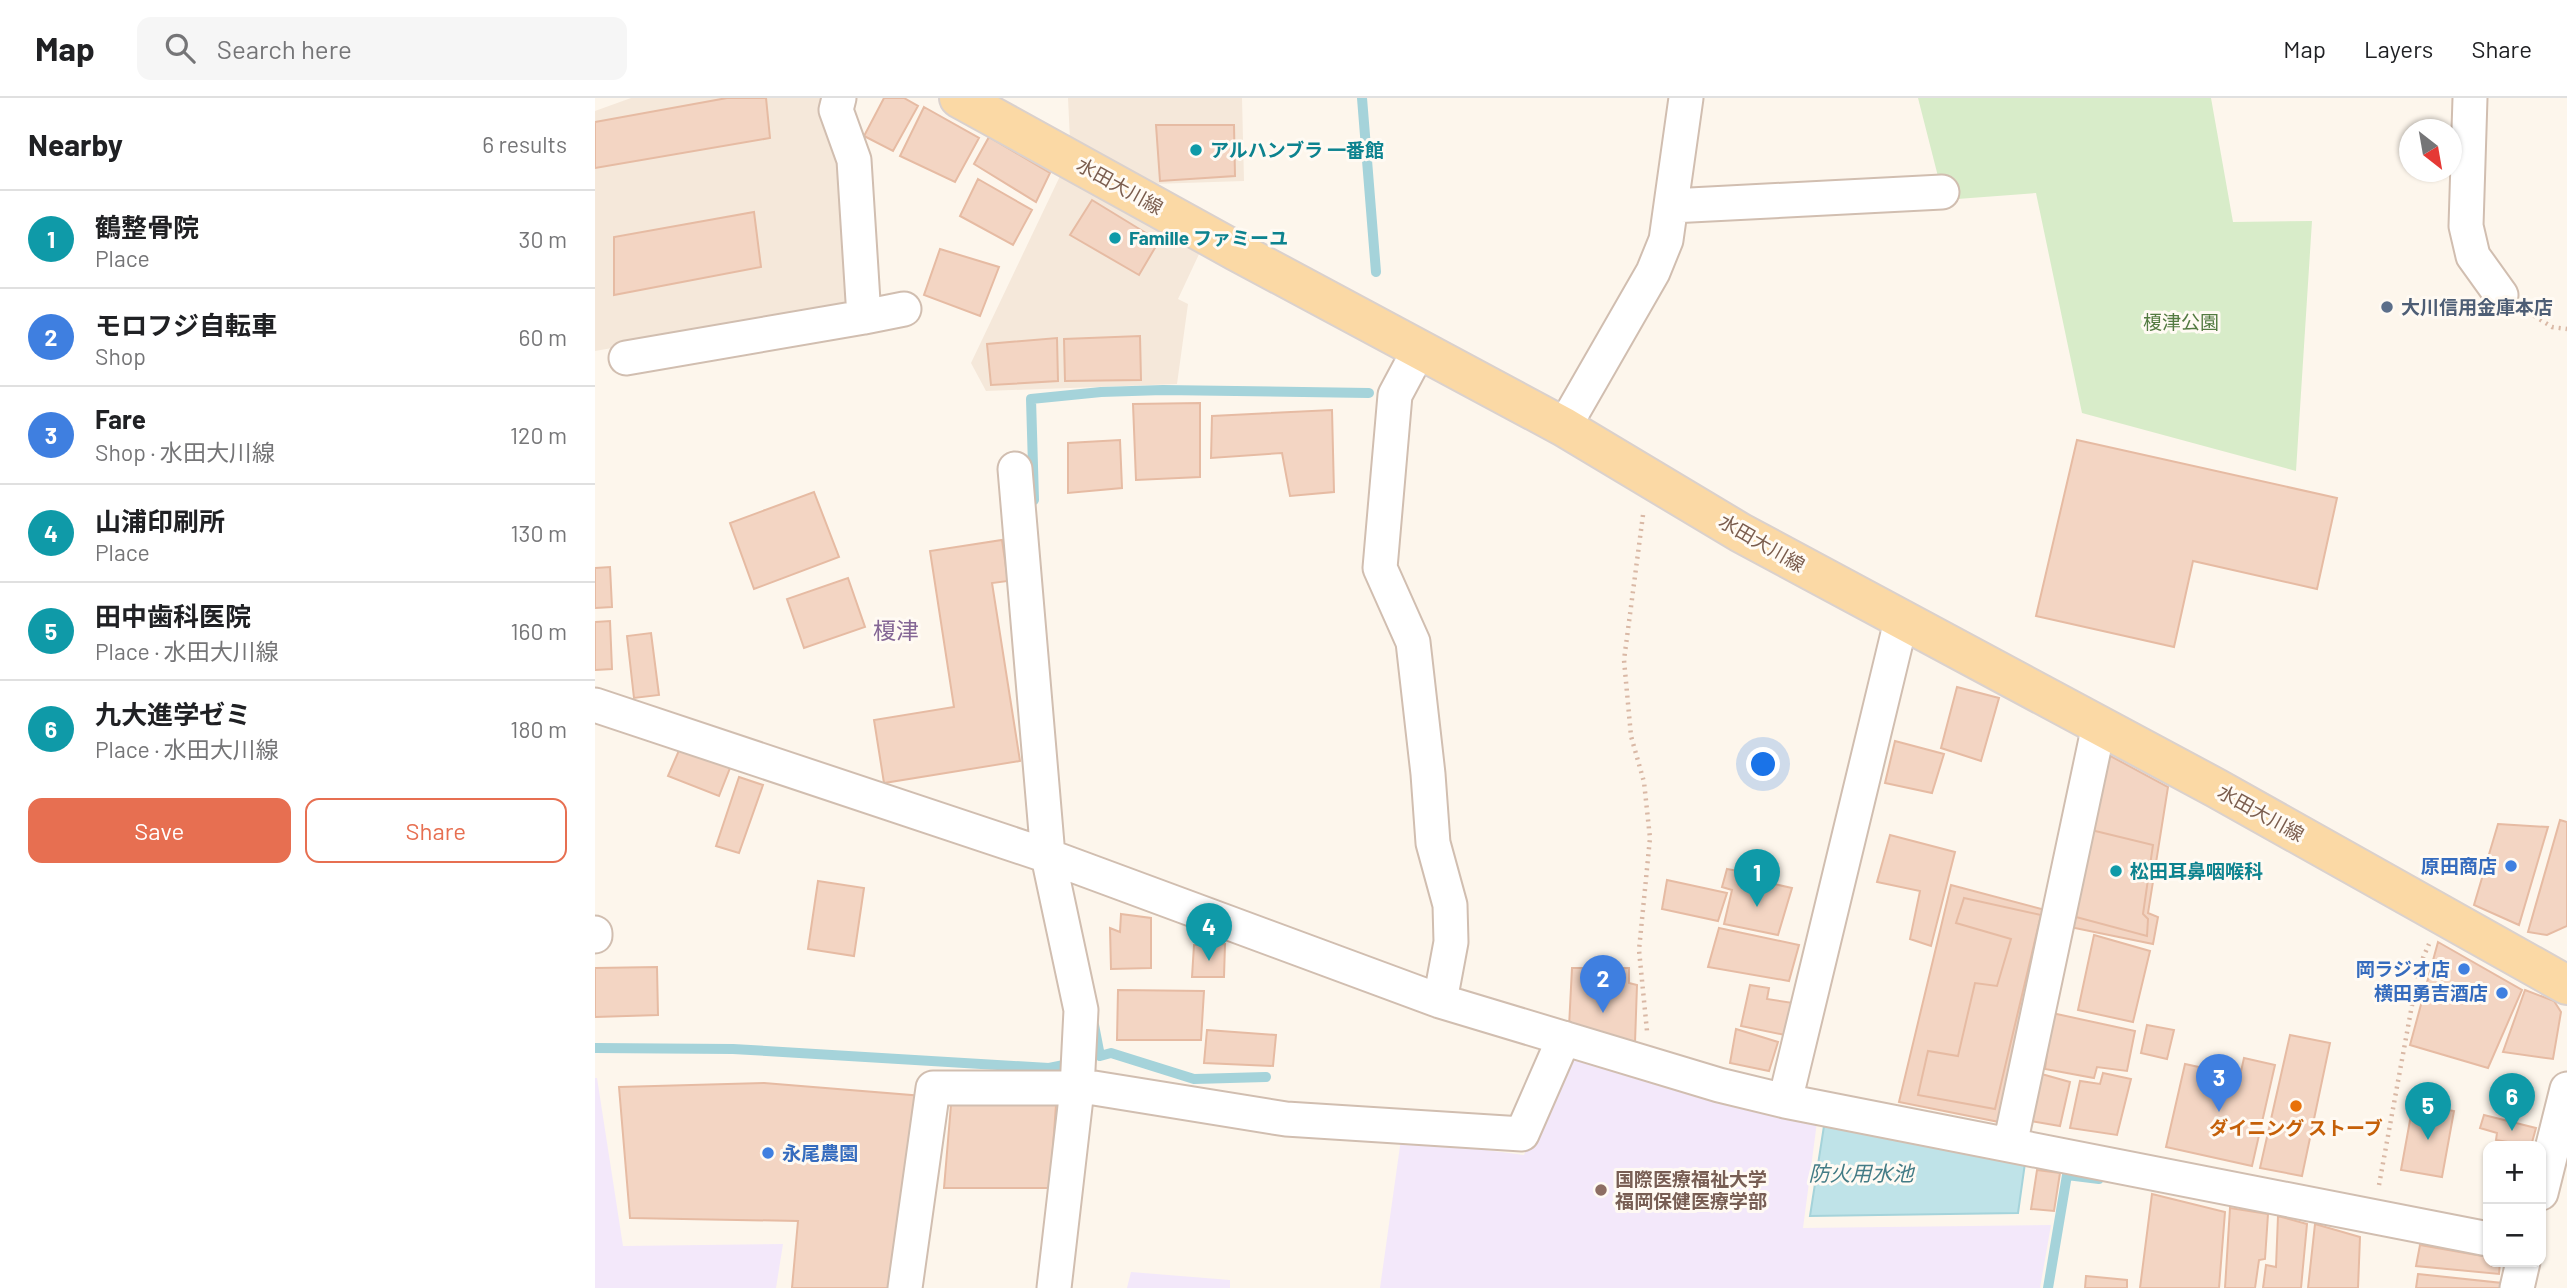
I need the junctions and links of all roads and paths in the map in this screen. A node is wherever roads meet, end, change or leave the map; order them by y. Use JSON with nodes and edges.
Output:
{"nodes":[{"id":1,"x":839,"y":98,"type":"edge"},
{"id":2,"x":959,"y":98,"type":"edge"},
{"id":3,"x":1686,"y":98,"type":"edge"},
{"id":4,"x":2470,"y":98,"type":"edge"},
{"id":5,"x":1942,"y":192,"type":"dead end"},
{"id":6,"x":1671,"y":206,"type":"junction"},
{"id":7,"x":2501,"y":295,"type":"joint"},
{"id":8,"x":904,"y":309,"type":"dead end"},
{"id":9,"x":865,"y":317,"type":"junction"},
{"id":10,"x":2567,"y":329,"type":"edge"},
{"id":11,"x":1419,"y":350,"type":"junction"},
{"id":12,"x":626,"y":358,"type":"dead end"},
{"id":13,"x":1564,"y":427,"type":"junction"},
{"id":14,"x":1015,"y":469,"type":"dead end"},
{"id":15,"x":1648,"y":476,"type":"junction"},
{"id":16,"x":1901,"y":621,"type":"junction"},
{"id":17,"x":595,"y":705,"type":"edge"},
{"id":18,"x":2099,"y":725,"type":"junction"},
{"id":19,"x":1048,"y":856,"type":"junction"},
{"id":20,"x":2441,"y":914,"type":"junction"},
{"id":21,"x":2567,"y":985,"type":"edge"},
{"id":22,"x":1440,"y":1001,"type":"junction"},
{"id":23,"x":1565,"y":1038,"type":"junction"},
{"id":24,"x":1650,"y":1063,"type":"junction"},
{"id":25,"x":1077,"y":1088,"type":"junction"},
{"id":26,"x":2567,"y":1089,"type":"edge"},
{"id":27,"x":1785,"y":1101,"type":"junction"},
{"id":28,"x":2010,"y":1145,"type":"junction"},
{"id":29,"x":2546,"y":1173,"type":"edge"},
{"id":30,"x":2373,"y":1216,"type":"junction"},
{"id":31,"x":2483,"y":1238,"type":"edge"},
{"id":32,"x":2522,"y":1267,"type":"edge"},
{"id":33,"x":905,"y":1288,"type":"edge"},
{"id":34,"x":1054,"y":1288,"type":"edge"},
{"id":35,"x":2517,"y":1288,"type":"edge"}],
"edges":[{"from":1,"to":9,"type":"street"},
{"from":2,"to":11,"type":"main road","name":"水田大川線"},
{"from":3,"to":6,"type":"street"},
{"from":4,"to":7,"type":"street"},
{"from":5,"to":6,"type":"street"},
{"from":6,"to":13,"type":"street"},
{"from":7,"to":10,"type":"path"},
{"from":8,"to":9,"type":"street"},
{"from":9,"to":12,"type":"street"},
{"from":11,"to":13,"type":"main road","name":"水田大川線"},
{"from":11,"to":22,"type":"street"},
{"from":13,"to":15,"type":"main road","name":"水田大川線"},
{"from":14,"to":19,"type":"street"},
{"from":15,"to":16,"type":"main road","name":"水田大川線"},
{"from":15,"to":24,"type":"path"},
{"from":16,"to":18,"type":"main road","name":"水田大川線"},
{"from":16,"to":27,"type":"street"},
{"from":17,"to":19,"type":"street"},
{"from":18,"to":20,"type":"main road","name":"水田大川線"},
{"from":18,"to":28,"type":"street"},
{"from":19,"to":22,"type":"street"},
{"from":19,"to":25,"type":"street"},
{"from":20,"to":21,"type":"main road","name":"水田大川線"},
{"from":20,"to":30,"type":"path"},
{"from":22,"to":23,"type":"street"},
{"from":23,"to":24,"type":"street"},
{"from":23,"to":25,"type":"street"},
{"from":24,"to":27,"type":"street"},
{"from":25,"to":33,"type":"street"},
{"from":25,"to":34,"type":"street"},
{"from":26,"to":29,"type":"street"},
{"from":27,"to":28,"type":"street"},
{"from":28,"to":30,"type":"street"},
{"from":30,"to":31,"type":"street"},
{"from":32,"to":35,"type":"street"}]}
